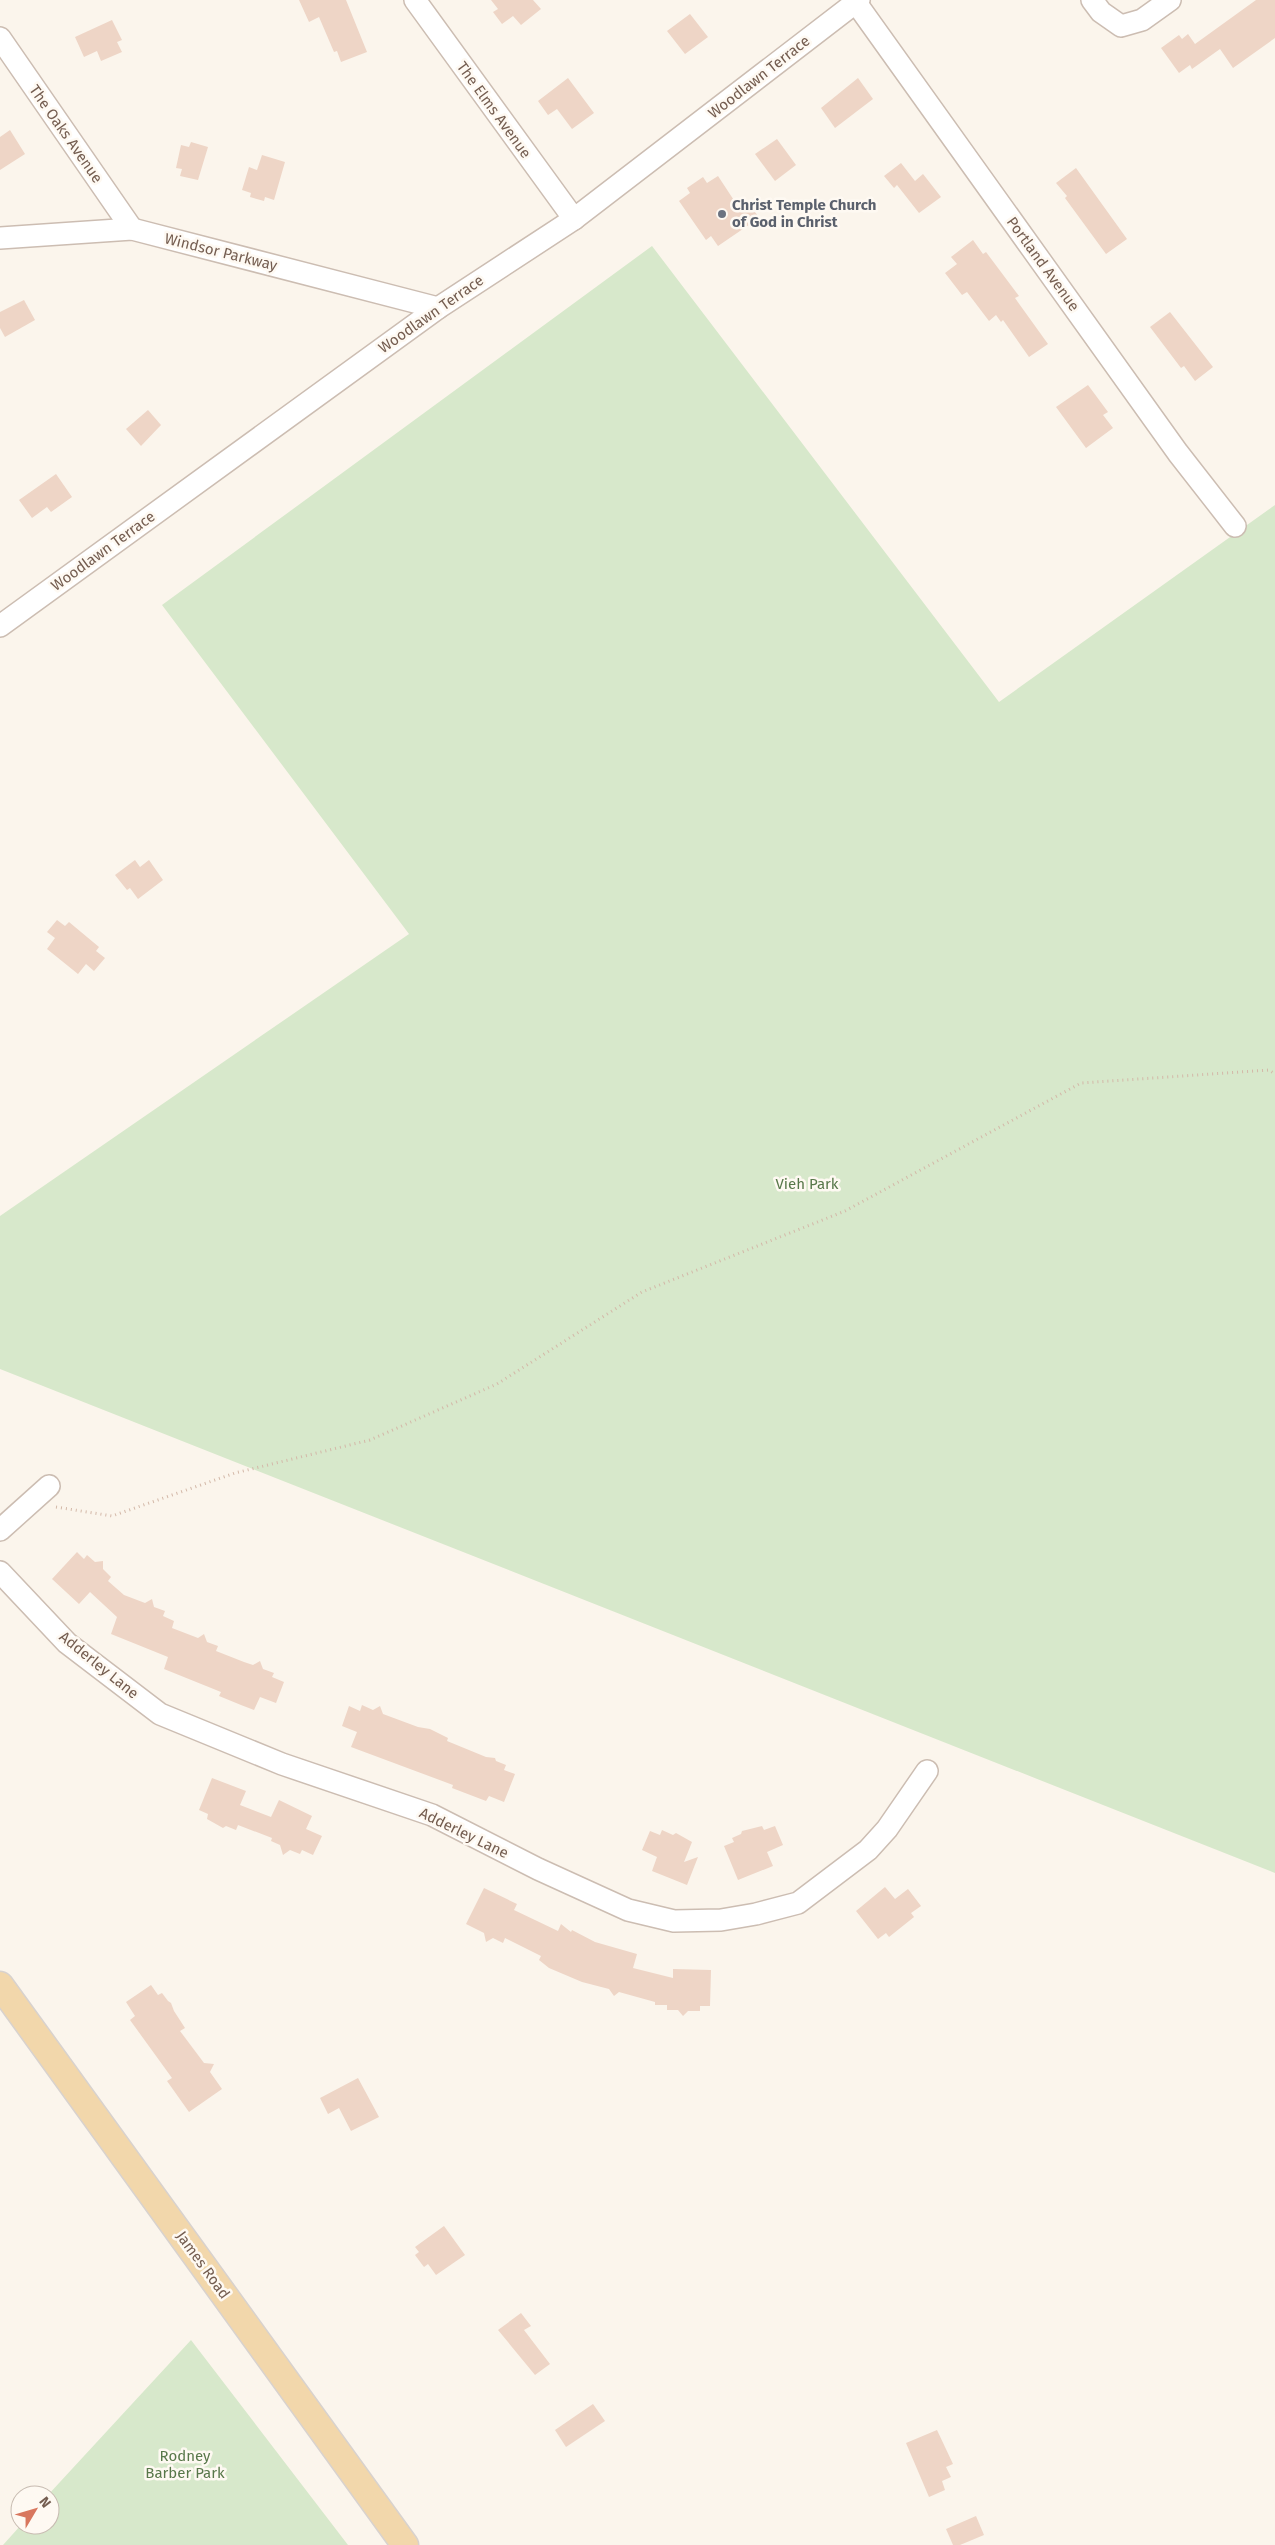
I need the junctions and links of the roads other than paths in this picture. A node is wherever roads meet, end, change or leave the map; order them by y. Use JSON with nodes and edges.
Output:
{"nodes":[{"id":1,"x":415,"y":0,"type":"edge"},
{"id":2,"x":1092,"y":0,"type":"edge"},
{"id":3,"x":1170,"y":0,"type":"edge"},
{"id":4,"x":856,"y":1,"type":"edge"},
{"id":5,"x":0,"y":38,"type":"edge"},
{"id":6,"x":574,"y":220,"type":"junction"},
{"id":7,"x":132,"y":229,"type":"junction"},
{"id":8,"x":0,"y":238,"type":"edge"},
{"id":9,"x":438,"y":308,"type":"junction"},
{"id":10,"x":1235,"y":526,"type":"dead end"},
{"id":11,"x":0,"y":626,"type":"edge"},
{"id":12,"x":49,"y":1486,"type":"dead end"},
{"id":13,"x":0,"y":1530,"type":"edge"},
{"id":14,"x":0,"y":1572,"type":"edge"},
{"id":15,"x":927,"y":1771,"type":"dead end"},
{"id":16,"x":0,"y":1985,"type":"edge"},
{"id":17,"x":405,"y":2545,"type":"edge"}],
"edges":[{"from":1,"to":6,"type":"street","name":"The Elms Avenue"},
{"from":2,"to":3,"type":"street"},
{"from":4,"to":6,"type":"street","name":"Woodlawn Terrace"},
{"from":4,"to":10,"type":"street","name":"Portland Avenue"},
{"from":5,"to":7,"type":"street","name":"The Oaks Avenue"},
{"from":6,"to":9,"type":"street","name":"Woodlawn Terrace"},
{"from":7,"to":8,"type":"street","name":"Windsor Parkway"},
{"from":7,"to":9,"type":"street","name":"Windsor Parkway"},
{"from":9,"to":11,"type":"street","name":"Woodlawn Terrace"},
{"from":12,"to":13,"type":"street"},
{"from":14,"to":15,"type":"street","name":"Adderley Lane"},
{"from":16,"to":17,"type":"main road","name":"James Road"}]}
